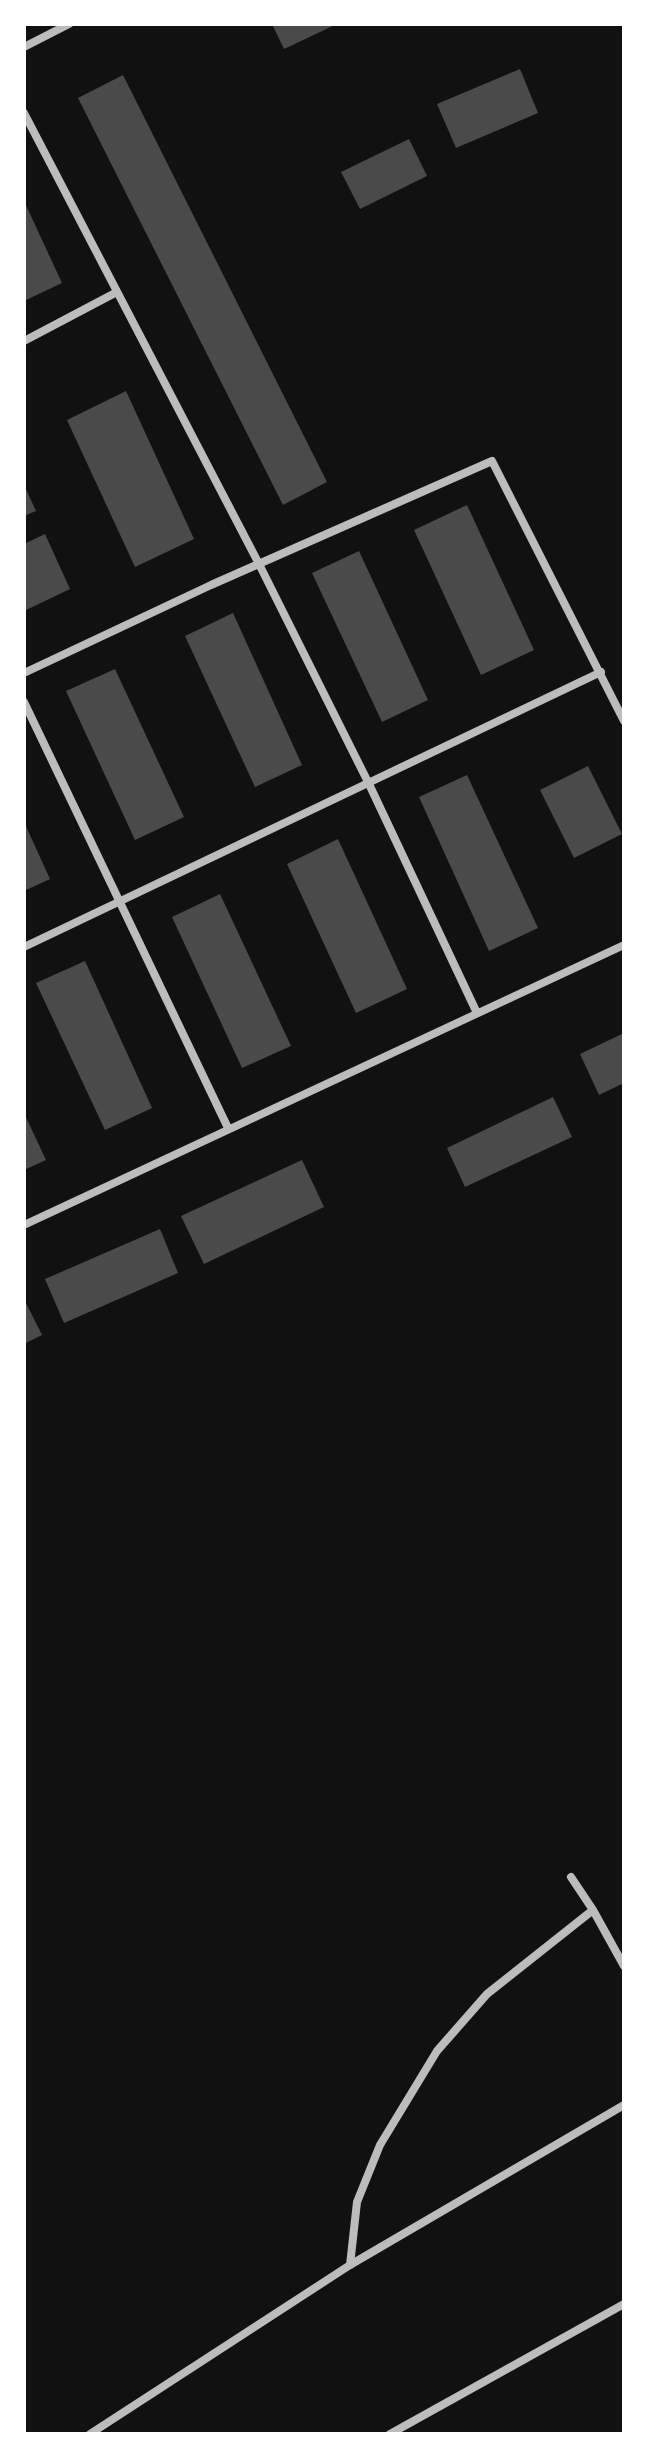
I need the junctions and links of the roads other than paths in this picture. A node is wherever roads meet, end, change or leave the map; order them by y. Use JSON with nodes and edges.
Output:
{"nodes":[{"id":1,"x":69,"y":24,"type":"edge"},
{"id":2,"x":24,"y":47,"type":"edge"},
{"id":3,"x":24,"y":113,"type":"edge"},
{"id":4,"x":117,"y":292,"type":"junction"},
{"id":5,"x":24,"y":341,"type":"edge"},
{"id":6,"x":259,"y":564,"type":"junction"},
{"id":7,"x":601,"y":672,"type":"junction"},
{"id":8,"x":24,"y":673,"type":"edge"},
{"id":9,"x":24,"y":702,"type":"edge"},
{"id":10,"x":624,"y":721,"type":"edge"},
{"id":11,"x":369,"y":784,"type":"junction"},
{"id":12,"x":120,"y":903,"type":"junction"},
{"id":13,"x":624,"y":945,"type":"edge"},
{"id":14,"x":24,"y":947,"type":"edge"},
{"id":15,"x":477,"y":1013,"type":"junction"},
{"id":16,"x":228,"y":1128,"type":"junction"},
{"id":17,"x":24,"y":1225,"type":"edge"},
{"id":18,"x":571,"y":1877,"type":"dead end"},
{"id":19,"x":593,"y":1910,"type":"junction"},
{"id":20,"x":624,"y":1966,"type":"edge"},
{"id":21,"x":624,"y":2105,"type":"edge"},
{"id":22,"x":350,"y":2265,"type":"junction"},
{"id":23,"x":624,"y":2304,"type":"edge"},
{"id":24,"x":90,"y":2434,"type":"edge"},
{"id":25,"x":390,"y":2434,"type":"edge"}],
"edges":[{"from":1,"to":2,"type":"street"},
{"from":3,"to":4,"type":"street"},
{"from":4,"to":5,"type":"street"},
{"from":4,"to":6,"type":"street"},
{"from":6,"to":7,"type":"street"},
{"from":6,"to":8,"type":"street"},
{"from":6,"to":11,"type":"street"},
{"from":7,"to":10,"type":"street"},
{"from":7,"to":11,"type":"street"},
{"from":9,"to":12,"type":"street"},
{"from":11,"to":12,"type":"street"},
{"from":11,"to":15,"type":"street"},
{"from":12,"to":14,"type":"street"},
{"from":12,"to":16,"type":"street"},
{"from":13,"to":15,"type":"street"},
{"from":15,"to":16,"type":"street"},
{"from":16,"to":17,"type":"street"},
{"from":18,"to":19,"type":"street"},
{"from":19,"to":20,"type":"street"},
{"from":19,"to":22,"type":"street"},
{"from":21,"to":22,"type":"street"},
{"from":22,"to":24,"type":"street"},
{"from":23,"to":25,"type":"street"}]}
